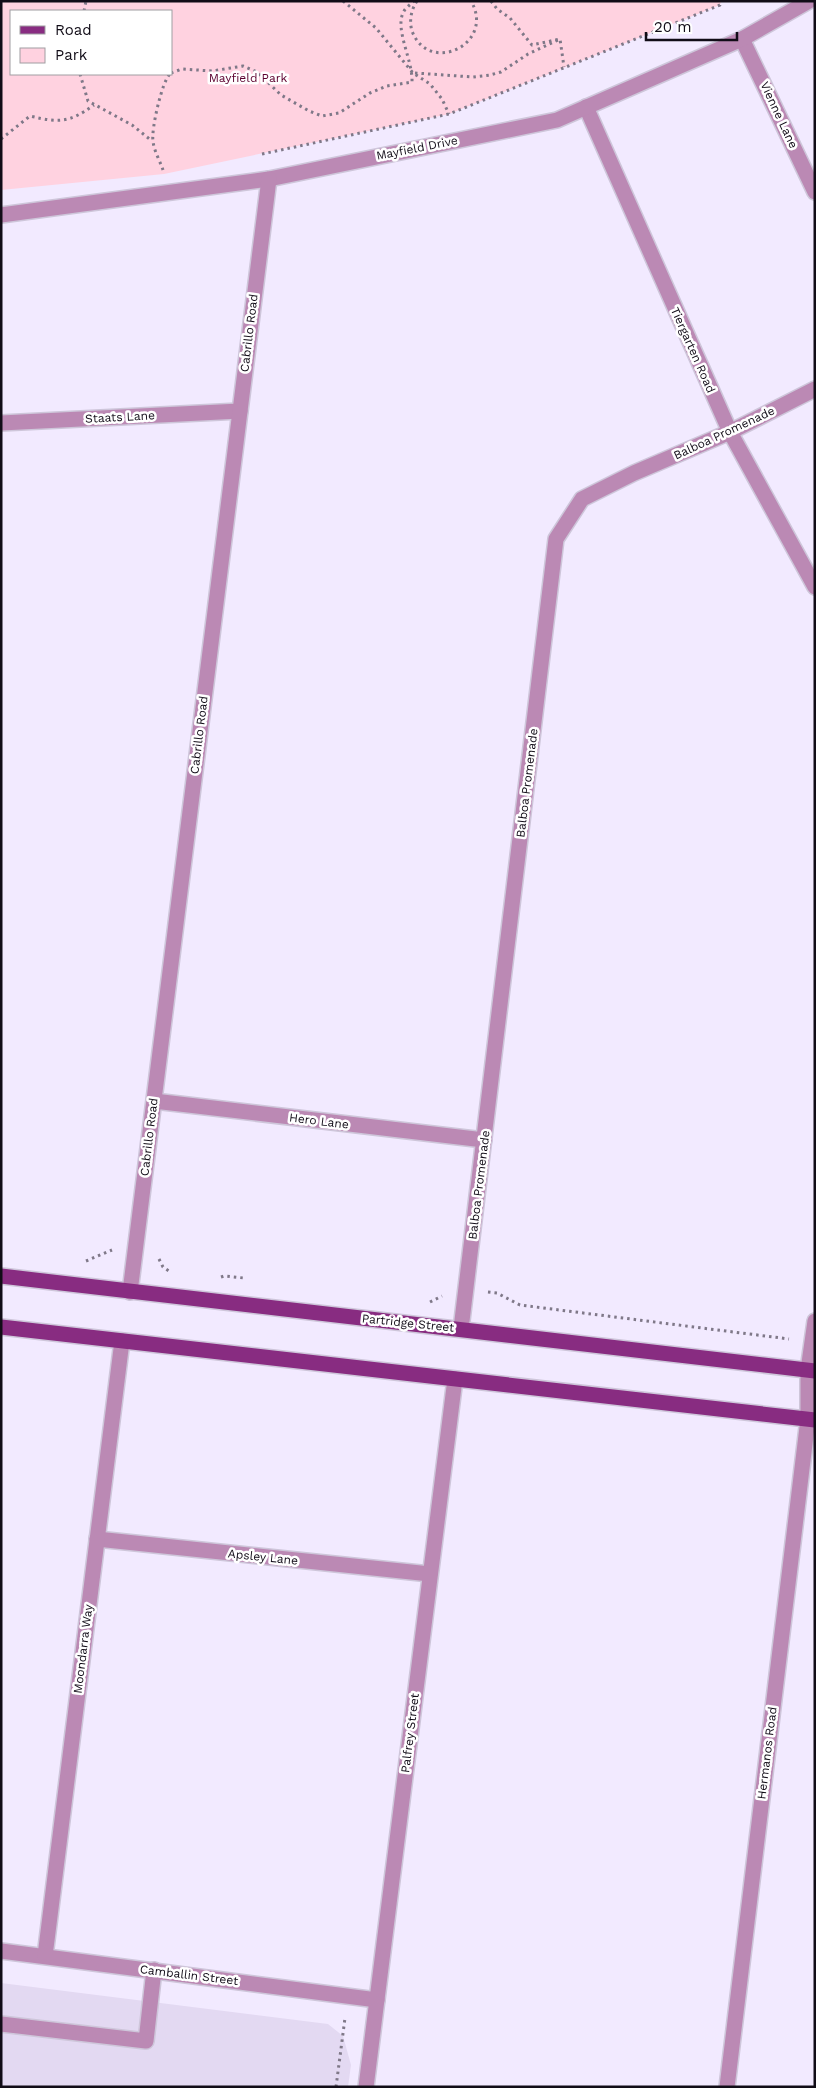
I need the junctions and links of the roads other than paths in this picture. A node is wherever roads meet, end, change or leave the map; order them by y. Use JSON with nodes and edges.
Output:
{"nodes":[{"id":1,"x":803,"y":3,"type":"edge"},
{"id":2,"x":742,"y":39,"type":"junction"},
{"id":3,"x":586,"y":107,"type":"junction"},
{"id":4,"x":269,"y":179,"type":"junction"},
{"id":5,"x":815,"y":192,"type":"edge"},
{"id":6,"x":1,"y":215,"type":"edge"},
{"id":7,"x":815,"y":389,"type":"edge"},
{"id":8,"x":240,"y":411,"type":"junction"},
{"id":9,"x":1,"y":423,"type":"edge"},
{"id":10,"x":730,"y":432,"type":"junction"},
{"id":11,"x":815,"y":587,"type":"edge"},
{"id":12,"x":154,"y":1102,"type":"junction"},
{"id":13,"x":484,"y":1140,"type":"junction"},
{"id":14,"x":1,"y":1276,"type":"edge"},
{"id":15,"x":130,"y":1292,"type":"junction"},
{"id":16,"x":815,"y":1321,"type":"edge"},
{"id":17,"x":1,"y":1328,"type":"edge"},
{"id":18,"x":461,"y":1329,"type":"junction"},
{"id":19,"x":122,"y":1341,"type":"junction"},
{"id":20,"x":811,"y":1370,"type":"edge"},
{"id":21,"x":455,"y":1379,"type":"junction"},
{"id":22,"x":811,"y":1419,"type":"edge"},
{"id":23,"x":97,"y":1539,"type":"junction"},
{"id":24,"x":430,"y":1574,"type":"junction"},
{"id":25,"x":1,"y":1951,"type":"edge"},
{"id":26,"x":45,"y":1956,"type":"junction"},
{"id":27,"x":154,"y":1970,"type":"junction"},
{"id":28,"x":377,"y":2000,"type":"junction"},
{"id":29,"x":1,"y":2024,"type":"edge"},
{"id":30,"x":366,"y":2087,"type":"edge"},
{"id":31,"x":727,"y":2087,"type":"edge"}],
"edges":[{"from":1,"to":2,"type":"street","name":"Mayfield Drive"},
{"from":2,"to":3,"type":"street","name":"Mayfield Drive"},
{"from":2,"to":5,"type":"street","name":"Vienne Lane"},
{"from":3,"to":4,"type":"street","name":"Mayfield Drive"},
{"from":3,"to":10,"type":"street","name":"Tiergarten Road"},
{"from":4,"to":6,"type":"street","name":"Mayfield Drive"},
{"from":4,"to":8,"type":"street","name":"Cabrillo Road"},
{"from":7,"to":10,"type":"street","name":"Balboa Promenade"},
{"from":8,"to":9,"type":"street","name":"Staats Lane"},
{"from":8,"to":12,"type":"street","name":"Cabrillo Road"},
{"from":10,"to":11,"type":"street","name":"Tiergarten Road"},
{"from":10,"to":13,"type":"street","name":"Balboa Promenade"},
{"from":12,"to":13,"type":"street","name":"Hero Lane"},
{"from":12,"to":15,"type":"street","name":"Cabrillo Road"},
{"from":13,"to":18,"type":"street","name":"Balboa Promenade"},
{"from":14,"to":15,"type":"main road","name":"Partridge Street"},
{"from":15,"to":18,"type":"main road","name":"Partridge Street"},
{"from":16,"to":20,"type":"street"},
{"from":17,"to":19,"type":"main road"},
{"from":18,"to":20,"type":"main road","name":"Partridge Street"},
{"from":19,"to":21,"type":"main road"},
{"from":19,"to":23,"type":"street","name":"Moondarra Way"},
{"from":20,"to":22,"type":"street"},
{"from":21,"to":22,"type":"main road"},
{"from":21,"to":24,"type":"street","name":"Palfrey Street"},
{"from":22,"to":31,"type":"street","name":"Hermanos Road"},
{"from":23,"to":24,"type":"street","name":"Apsley Lane"},
{"from":23,"to":26,"type":"street","name":"Moondarra Way"},
{"from":24,"to":28,"type":"street","name":"Palfrey Street"},
{"from":25,"to":26,"type":"street","name":"Camballin Street"},
{"from":26,"to":27,"type":"street","name":"Camballin Street"},
{"from":27,"to":28,"type":"street","name":"Camballin Street"},
{"from":27,"to":29,"type":"street"},
{"from":28,"to":30,"type":"street","name":"Palfrey Street"}]}
